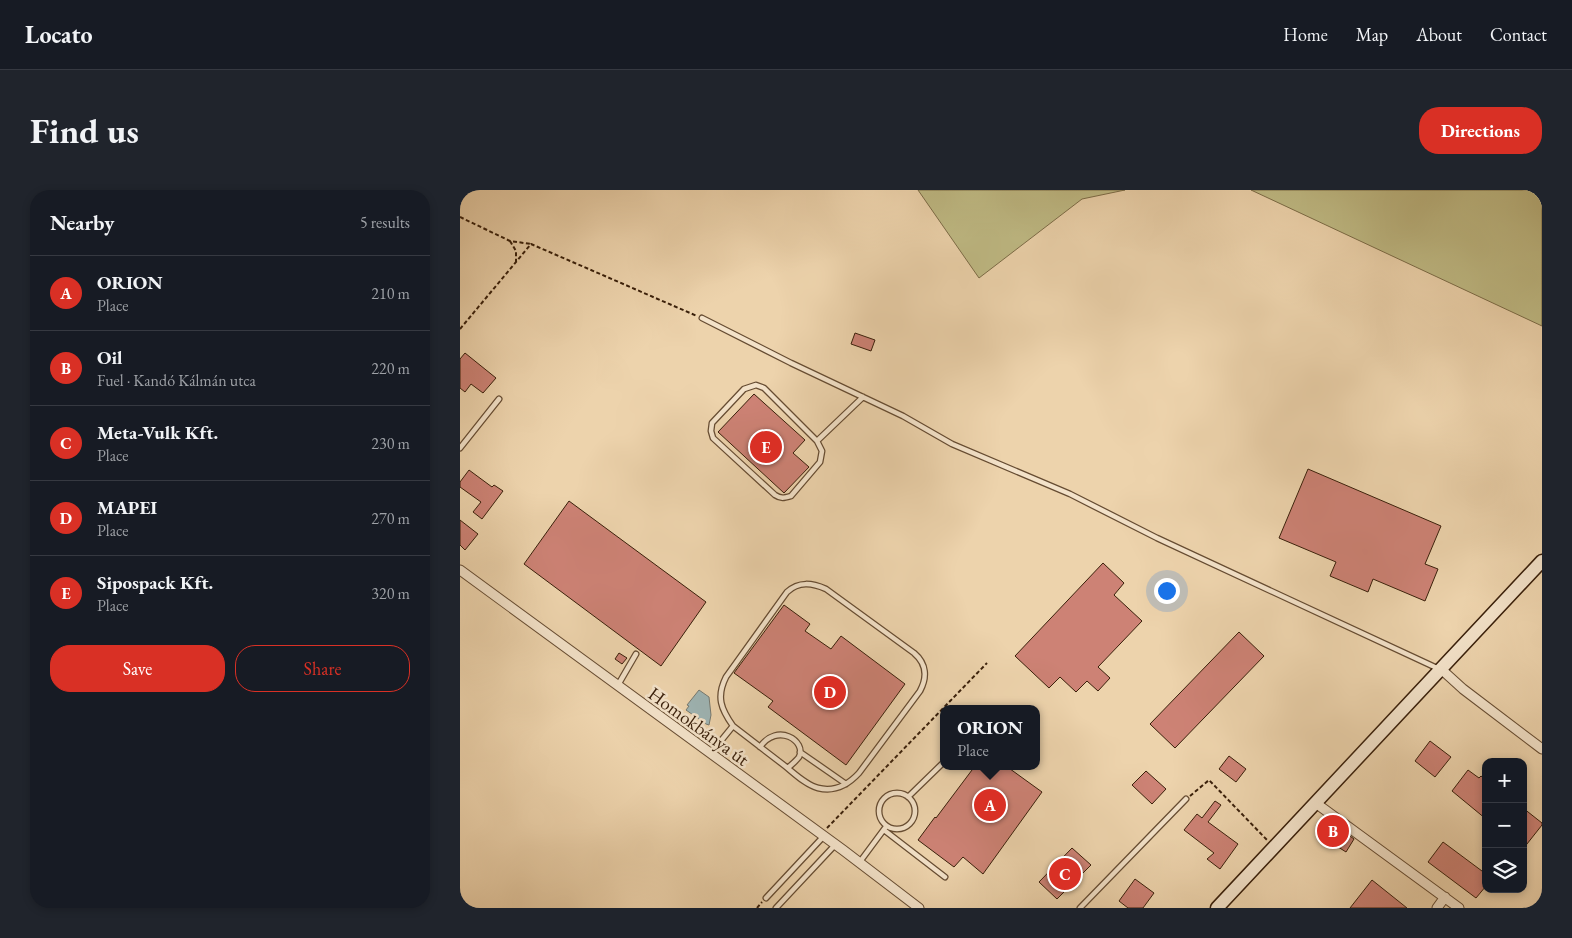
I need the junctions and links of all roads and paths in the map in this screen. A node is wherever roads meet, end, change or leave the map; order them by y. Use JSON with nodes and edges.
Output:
{"nodes":[{"id":1,"x":460,"y":217,"type":"edge"},
{"id":2,"x":510,"y":241,"type":"junction"},
{"id":3,"x":531,"y":244,"type":"junction"},
{"id":4,"x":516,"y":262,"type":"junction"},
{"id":5,"x":702,"y":318,"type":"joint"},
{"id":6,"x":460,"y":329,"type":"edge"},
{"id":7,"x":863,"y":397,"type":"junction"},
{"id":8,"x":499,"y":399,"type":"dead end"},
{"id":9,"x":817,"y":441,"type":"junction"},
{"id":10,"x":460,"y":448,"type":"edge"},
{"id":11,"x":1542,"y":561,"type":"edge"},
{"id":12,"x":460,"y":570,"type":"edge"},
{"id":13,"x":636,"y":654,"type":"dead end"},
{"id":14,"x":987,"y":663,"type":"dead end"},
{"id":15,"x":1440,"y":669,"type":"junction"},
{"id":16,"x":617,"y":686,"type":"junction"},
{"id":17,"x":947,"y":705,"type":"edge"},
{"id":18,"x":940,"y":712,"type":"edge"},
{"id":19,"x":733,"y":726,"type":"junction"},
{"id":20,"x":760,"y":747,"type":"junction"},
{"id":21,"x":1542,"y":749,"type":"edge"},
{"id":22,"x":800,"y":752,"type":"junction"},
{"id":23,"x":710,"y":754,"type":"junction"},
{"id":24,"x":940,"y":766,"type":"edge"},
{"id":25,"x":788,"y":768,"type":"junction"},
{"id":26,"x":846,"y":784,"type":"junction"},
{"id":27,"x":908,"y":797,"type":"junction"},
{"id":28,"x":1186,"y":799,"type":"joint"},
{"id":29,"x":1317,"y":804,"type":"junction"},
{"id":30,"x":885,"y":828,"type":"junction"},
{"id":31,"x":822,"y":836,"type":"junction"},
{"id":32,"x":835,"y":845,"type":"junction"},
{"id":33,"x":1276,"y":846,"type":"junction"},
{"id":34,"x":859,"y":863,"type":"junction"},
{"id":35,"x":945,"y":877,"type":"dead end"},
{"id":36,"x":1445,"y":897,"type":"junction"},
{"id":37,"x":766,"y":898,"type":"dead end"},
{"id":38,"x":776,"y":908,"type":"edge"},
{"id":39,"x":919,"y":908,"type":"edge"},
{"id":40,"x":1080,"y":908,"type":"edge"},
{"id":41,"x":1217,"y":908,"type":"edge"},
{"id":42,"x":1437,"y":908,"type":"edge"},
{"id":43,"x":1459,"y":908,"type":"edge"}],
"edges":[{"from":1,"to":2,"type":"path"},
{"from":2,"to":3,"type":"path"},
{"from":2,"to":4,"type":"path"},
{"from":3,"to":4,"type":"path"},
{"from":3,"to":5,"type":"path"},
{"from":4,"to":6,"type":"path"},
{"from":5,"to":7,"type":"lane"},
{"from":7,"to":9,"type":"lane"},
{"from":7,"to":15,"type":"lane"},
{"from":8,"to":10,"type":"lane"},
{"from":9,"to":9,"type":"lane"},
{"from":11,"to":15,"type":"main road"},
{"from":12,"to":16,"type":"street","name":"Homokbánya út"},
{"from":13,"to":16,"type":"lane"},
{"from":14,"to":17,"type":"path"},
{"from":15,"to":21,"type":"street"},
{"from":15,"to":29,"type":"main road"},
{"from":16,"to":23,"type":"street","name":"Homokbánya út"},
{"from":18,"to":31,"type":"path"},
{"from":19,"to":20,"type":"lane"},
{"from":19,"to":23,"type":"lane"},
{"from":19,"to":26,"type":"lane"},
{"from":20,"to":22,"type":"lane"},
{"from":20,"to":25,"type":"lane"},
{"from":22,"to":25,"type":"lane"},
{"from":22,"to":26,"type":"lane"},
{"from":23,"to":31,"type":"street","name":"Homokbánya út"},
{"from":24,"to":27,"type":"lane"},
{"from":25,"to":26,"type":"lane"},
{"from":27,"to":30,"type":"lane"},
{"from":27,"to":30,"type":"lane"},
{"from":28,"to":33,"type":"path"},
{"from":28,"to":40,"type":"lane"},
{"from":29,"to":33,"type":"main road"},
{"from":29,"to":36,"type":"street"},
{"from":30,"to":34,"type":"lane"},
{"from":30,"to":35,"type":"lane"},
{"from":31,"to":32,"type":"street","name":"Homokbánya út"},
{"from":31,"to":37,"type":"lane"},
{"from":32,"to":34,"type":"street","name":"Homokbánya út"},
{"from":32,"to":38,"type":"lane"},
{"from":33,"to":41,"type":"main road"},
{"from":34,"to":39,"type":"street","name":"Homokbánya út"},
{"from":36,"to":42,"type":"street"},
{"from":36,"to":43,"type":"street"}]}
